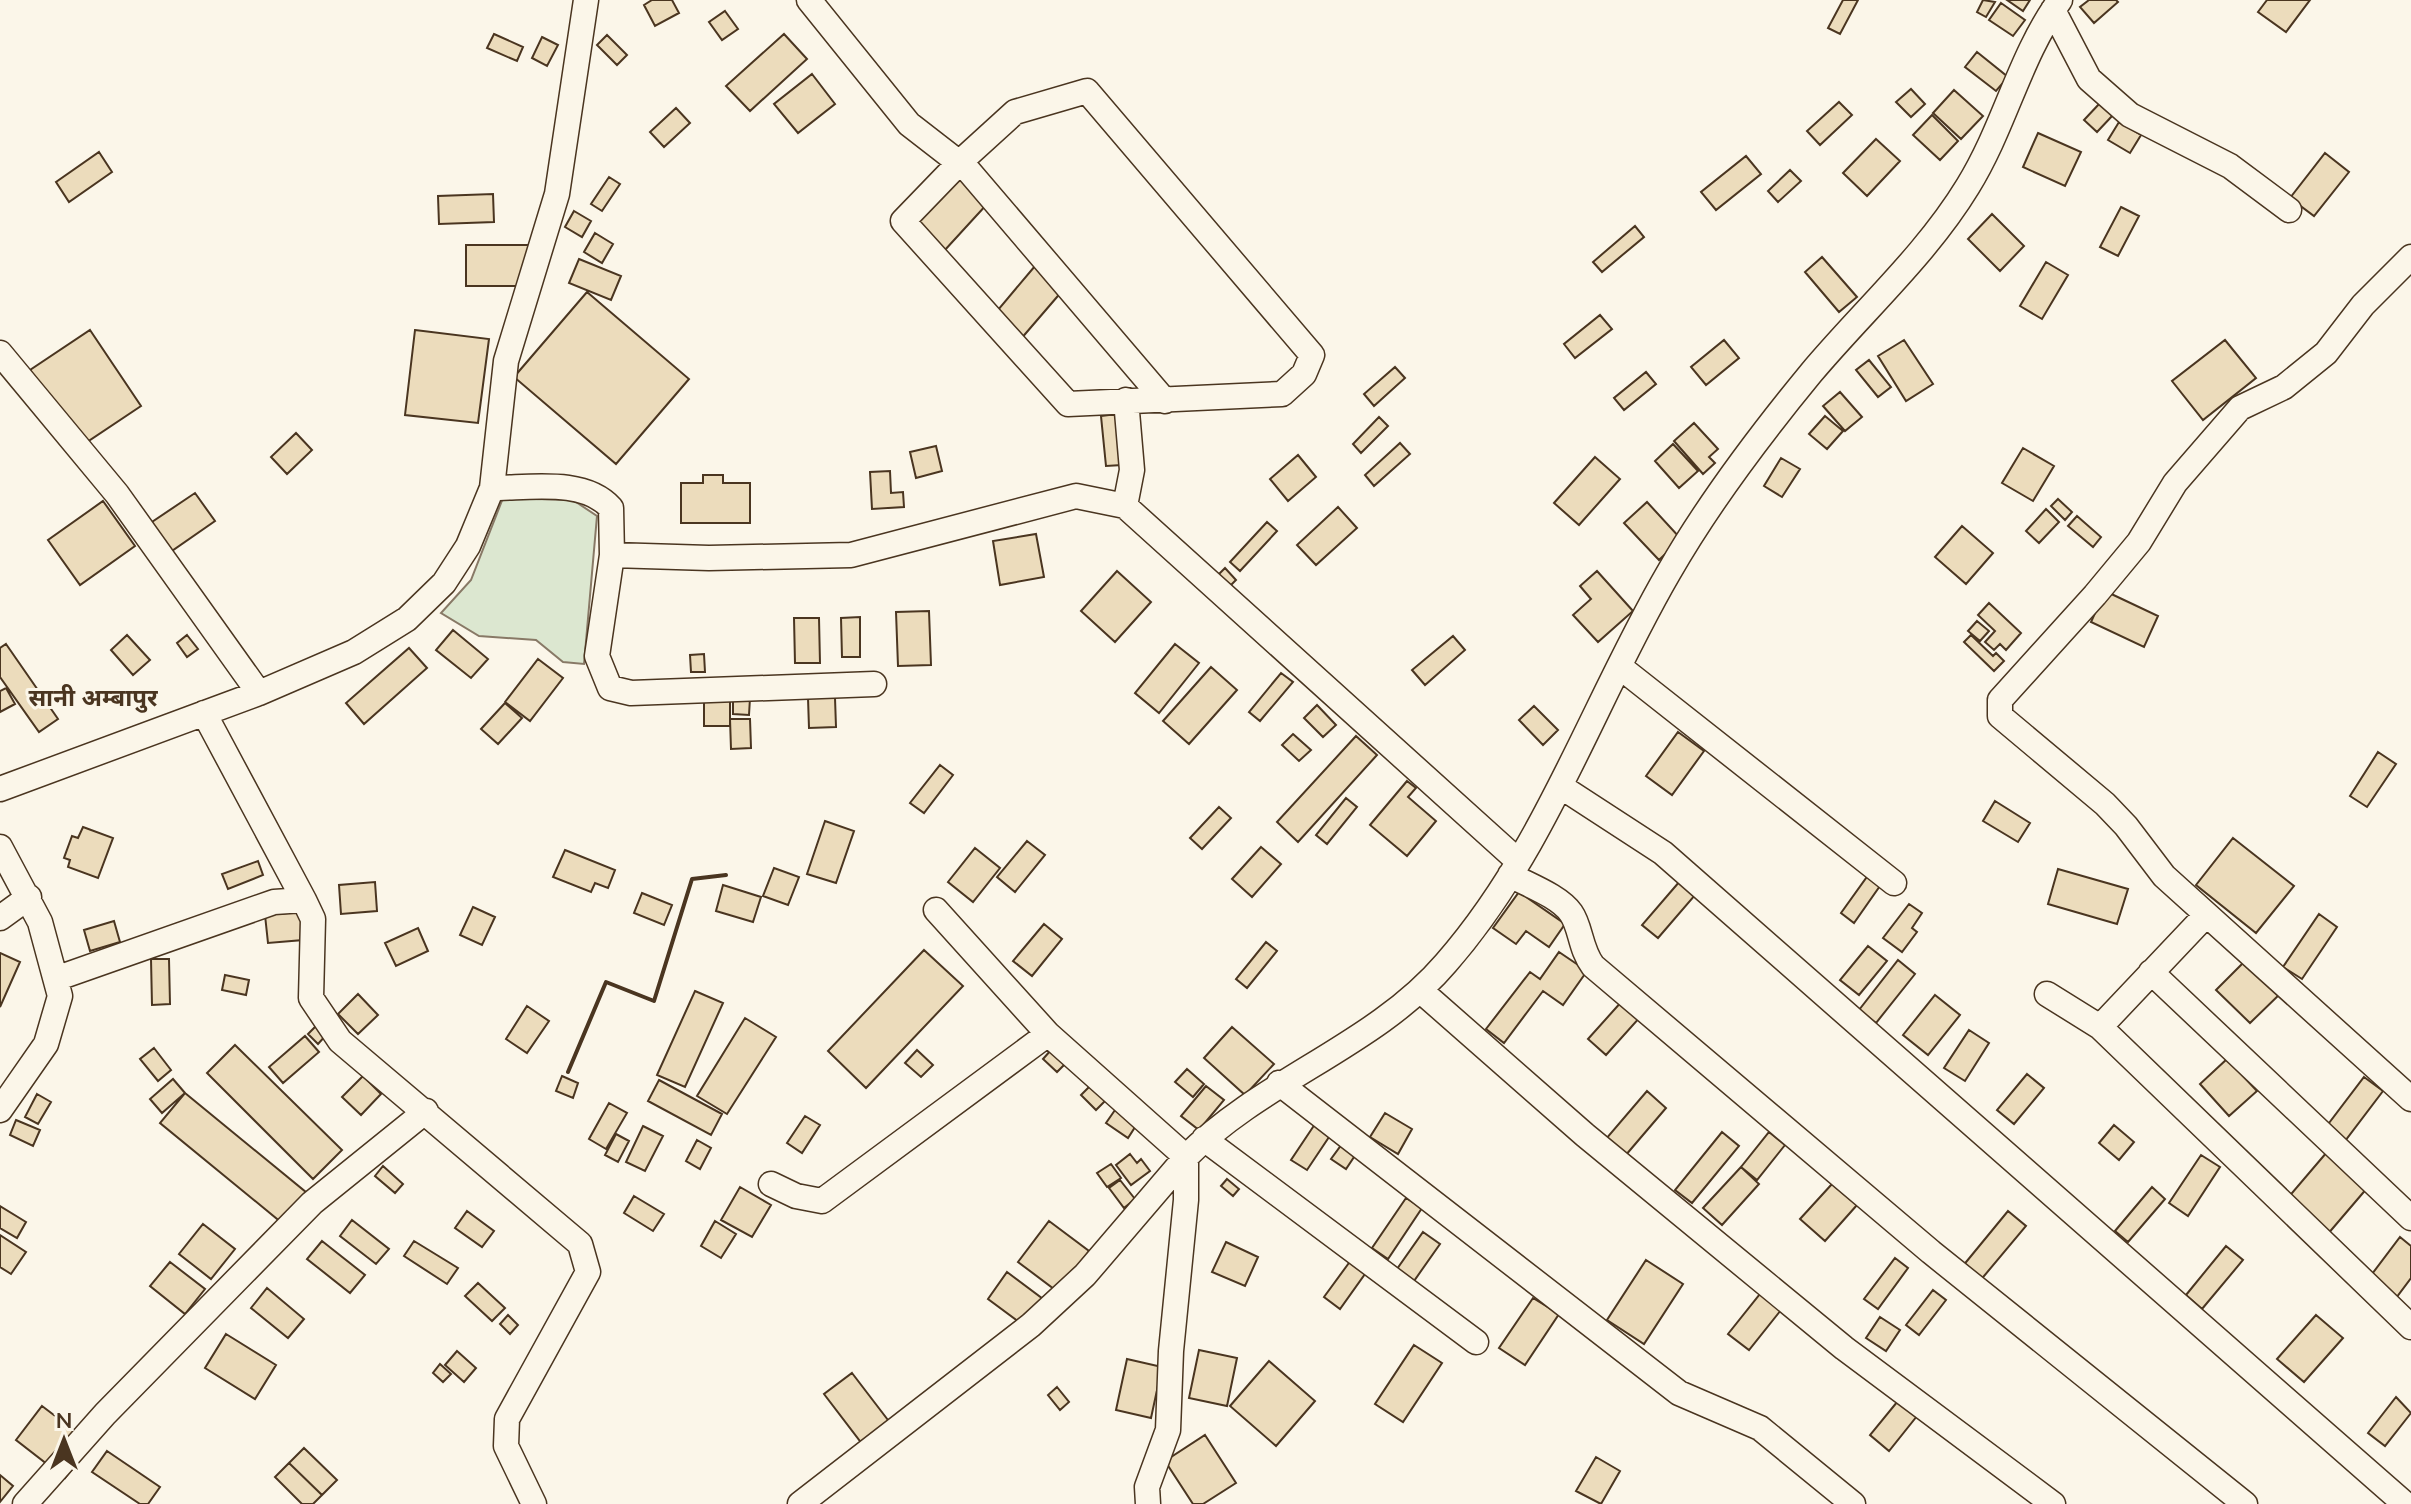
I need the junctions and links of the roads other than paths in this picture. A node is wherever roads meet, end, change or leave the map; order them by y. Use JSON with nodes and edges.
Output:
{"nodes":[{"id":1,"x":586,"y":0,"type":"edge"},
{"id":2,"x":809,"y":0,"type":"edge"},
{"id":3,"x":2056,"y":5,"type":"edge"},
{"id":4,"x":959,"y":163,"type":"junction"},
{"id":5,"x":2289,"y":210,"type":"dead end"},
{"id":6,"x":2411,"y":257,"type":"edge"},
{"id":7,"x":0,"y":353,"type":"edge"},
{"id":8,"x":1126,"y":400,"type":"junction"},
{"id":9,"x":1165,"y":401,"type":"junction"},
{"id":10,"x":492,"y":488,"type":"junction"},
{"id":11,"x":1125,"y":506,"type":"junction"},
{"id":12,"x":612,"y":555,"type":"junction"},
{"id":13,"x":1620,"y":667,"type":"junction"},
{"id":14,"x":874,"y":684,"type":"dead end"},
{"id":15,"x":259,"y":693,"type":"junction"},
{"id":16,"x":204,"y":713,"type":"junction"},
{"id":17,"x":1560,"y":786,"type":"junction"},
{"id":18,"x":0,"y":789,"type":"edge"},
{"id":19,"x":0,"y":847,"type":"edge"},
{"id":20,"x":1514,"y":868,"type":"junction"},
{"id":21,"x":1894,"y":883,"type":"dead end"},
{"id":22,"x":29,"y":897,"type":"junction"},
{"id":23,"x":304,"y":900,"type":"junction"},
{"id":24,"x":936,"y":910,"type":"dead end"},
{"id":25,"x":2206,"y":915,"type":"junction"},
{"id":26,"x":0,"y":918,"type":"edge"},
{"id":27,"x":2151,"y":972,"type":"junction"},
{"id":28,"x":58,"y":978,"type":"junction"},
{"id":29,"x":1421,"y":991,"type":"junction"},
{"id":30,"x":2047,"y":994,"type":"dead end"},
{"id":31,"x":2100,"y":1027,"type":"junction"},
{"id":32,"x":1048,"y":1034,"type":"junction"},
{"id":33,"x":1279,"y":1083,"type":"junction"},
{"id":34,"x":2411,"y":1099,"type":"edge"},
{"id":35,"x":0,"y":1110,"type":"edge"},
{"id":36,"x":426,"y":1111,"type":"junction"},
{"id":37,"x":1204,"y":1139,"type":"junction"},
{"id":38,"x":1186,"y":1157,"type":"junction"},
{"id":39,"x":771,"y":1184,"type":"dead end"},
{"id":40,"x":2411,"y":1218,"type":"edge"},
{"id":41,"x":2411,"y":1327,"type":"edge"},
{"id":42,"x":1476,"y":1342,"type":"dead end"},
{"id":43,"x":25,"y":1504,"type":"edge"},
{"id":44,"x":534,"y":1504,"type":"edge"},
{"id":45,"x":800,"y":1504,"type":"edge"},
{"id":46,"x":1148,"y":1504,"type":"edge"},
{"id":47,"x":1853,"y":1504,"type":"edge"},
{"id":48,"x":2053,"y":1504,"type":"edge"},
{"id":49,"x":2245,"y":1504,"type":"edge"},
{"id":50,"x":2405,"y":1504,"type":"edge"}],
"edges":[{"from":1,"to":10,"type":"street"},
{"from":2,"to":4,"type":"street"},
{"from":3,"to":5,"type":"street"},
{"from":3,"to":13,"type":"street"},
{"from":4,"to":8,"type":"street"},
{"from":4,"to":9,"type":"street"},
{"from":4,"to":9,"type":"street"},
{"from":6,"to":25,"type":"street"},
{"from":7,"to":15,"type":"street"},
{"from":8,"to":9,"type":"street"},
{"from":8,"to":11,"type":"street"},
{"from":10,"to":12,"type":"street"},
{"from":10,"to":15,"type":"street"},
{"from":11,"to":12,"type":"street"},
{"from":11,"to":20,"type":"street"},
{"from":12,"to":14,"type":"street"},
{"from":13,"to":17,"type":"street"},
{"from":13,"to":21,"type":"street"},
{"from":15,"to":16,"type":"street"},
{"from":16,"to":18,"type":"street"},
{"from":16,"to":23,"type":"street"},
{"from":17,"to":20,"type":"street"},
{"from":17,"to":50,"type":"street"},
{"from":19,"to":22,"type":"street"},
{"from":20,"to":29,"type":"street"},
{"from":20,"to":49,"type":"street"},
{"from":22,"to":26,"type":"street"},
{"from":22,"to":28,"type":"street"},
{"from":23,"to":28,"type":"street"},
{"from":23,"to":36,"type":"street"},
{"from":24,"to":32,"type":"street"},
{"from":25,"to":27,"type":"street"},
{"from":25,"to":34,"type":"street"},
{"from":27,"to":31,"type":"street"},
{"from":27,"to":40,"type":"street"},
{"from":28,"to":35,"type":"street"},
{"from":29,"to":33,"type":"street"},
{"from":29,"to":48,"type":"street"},
{"from":30,"to":31,"type":"street"},
{"from":31,"to":41,"type":"street"},
{"from":32,"to":38,"type":"street"},
{"from":32,"to":39,"type":"street"},
{"from":33,"to":37,"type":"street"},
{"from":33,"to":47,"type":"street"},
{"from":36,"to":43,"type":"street"},
{"from":36,"to":44,"type":"street"},
{"from":37,"to":38,"type":"street"},
{"from":37,"to":42,"type":"street"},
{"from":38,"to":45,"type":"street"},
{"from":38,"to":46,"type":"street"}]}
